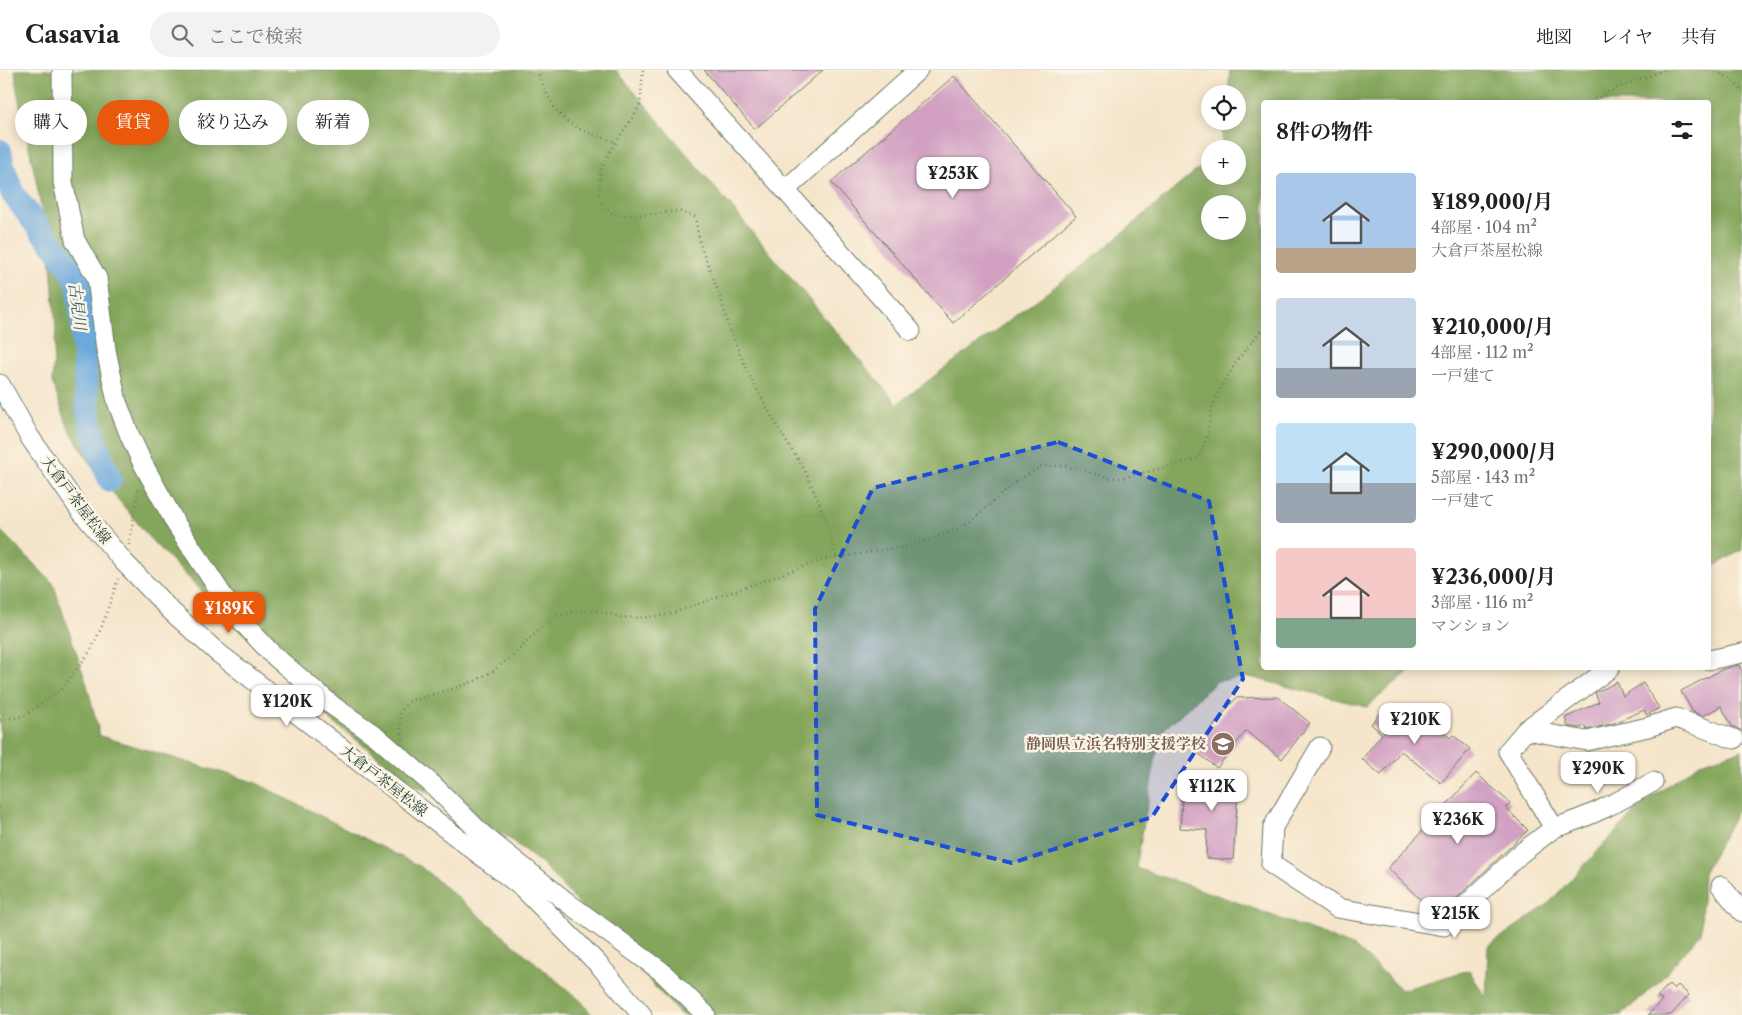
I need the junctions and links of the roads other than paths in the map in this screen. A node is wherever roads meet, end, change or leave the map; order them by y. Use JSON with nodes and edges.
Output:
{"nodes":[{"id":1,"x":62,"y":70,"type":"edge"},
{"id":2,"x":677,"y":70,"type":"edge"},
{"id":3,"x":918,"y":70,"type":"edge"},
{"id":4,"x":785,"y":190,"type":"junction"},
{"id":5,"x":911,"y":331,"type":"dead end"},
{"id":6,"x":0,"y":384,"type":"edge"},
{"id":7,"x":1742,"y":653,"type":"edge"},
{"id":8,"x":1711,"y":660,"type":"edge"},
{"id":9,"x":1607,"y":670,"type":"edge"},
{"id":10,"x":1526,"y":730,"type":"junction"},
{"id":11,"x":1734,"y":740,"type":"dead end"},
{"id":12,"x":1320,"y":747,"type":"dead end"},
{"id":13,"x":1653,"y":782,"type":"dead end"},
{"id":14,"x":1554,"y":828,"type":"junction"},
{"id":15,"x":1721,"y":886,"type":"dead end"},
{"id":16,"x":1742,"y":912,"type":"edge"},
{"id":17,"x":642,"y":1015,"type":"edge"},
{"id":18,"x":706,"y":1015,"type":"edge"}],
"edges":[{"from":1,"to":18,"type":"street"},
{"from":2,"to":4,"type":"street"},
{"from":3,"to":4,"type":"street"},
{"from":4,"to":5,"type":"street"},
{"from":6,"to":17,"type":"street","name":"大倉戸茶屋松線"},
{"from":7,"to":8,"type":"street"},
{"from":9,"to":10,"type":"street"},
{"from":10,"to":11,"type":"street"},
{"from":10,"to":14,"type":"street"},
{"from":12,"to":14,"type":"street"},
{"from":13,"to":14,"type":"street"},
{"from":15,"to":16,"type":"street"}]}
